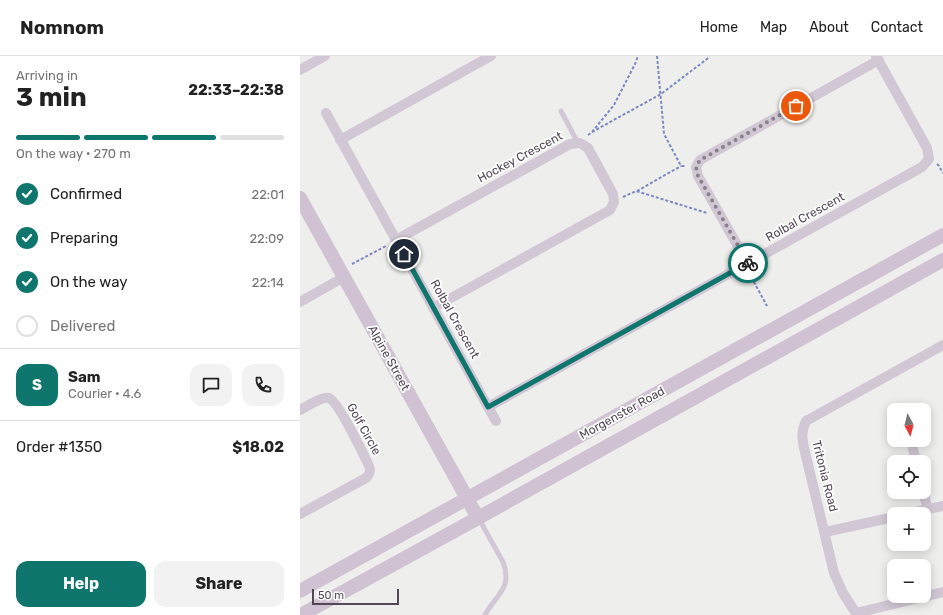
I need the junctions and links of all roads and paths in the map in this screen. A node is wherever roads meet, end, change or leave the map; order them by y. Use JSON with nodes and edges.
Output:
{"nodes":[{"id":1,"x":325,"y":56,"type":"edge"},
{"id":2,"x":491,"y":56,"type":"edge"},
{"id":3,"x":638,"y":56,"type":"edge"},
{"id":4,"x":657,"y":56,"type":"edge"},
{"id":5,"x":709,"y":56,"type":"edge"},
{"id":6,"x":878,"y":58,"type":"edge"},
{"id":7,"x":300,"y":70,"type":"edge"},
{"id":8,"x":661,"y":94,"type":"junction"},
{"id":9,"x":561,"y":111,"type":"dead end"},
{"id":10,"x":326,"y":113,"type":"dead end"},
{"id":11,"x":592,"y":132,"type":"junction"},
{"id":12,"x":340,"y":140,"type":"junction"},
{"id":13,"x":579,"y":143,"type":"junction"},
{"id":14,"x":934,"y":162,"type":"dead end"},
{"id":15,"x":681,"y":166,"type":"junction"},
{"id":16,"x":696,"y":167,"type":"junction"},
{"id":17,"x":943,"y":173,"type":"edge"},
{"id":18,"x":636,"y":191,"type":"junction"},
{"id":19,"x":300,"y":198,"type":"edge"},
{"id":20,"x":614,"y":202,"type":"junction"},
{"id":21,"x":718,"y":212,"type":"junction"},
{"id":22,"x":943,"y":235,"type":"edge"},
{"id":23,"x":394,"y":242,"type":"junction"},
{"id":24,"x":943,"y":260,"type":"edge"},
{"id":25,"x":352,"y":264,"type":"dead end"},
{"id":26,"x":748,"y":267,"type":"junction"},
{"id":27,"x":344,"y":277,"type":"junction"},
{"id":28,"x":300,"y":302,"type":"edge"},
{"id":29,"x":767,"y":306,"type":"dead end"},
{"id":30,"x":434,"y":308,"type":"junction"},
{"id":31,"x":943,"y":345,"type":"edge"},
{"id":32,"x":488,"y":407,"type":"junction"},
{"id":33,"x":300,"y":410,"type":"edge"},
{"id":34,"x":496,"y":421,"type":"dead end"},
{"id":35,"x":467,"y":499,"type":"junction"},
{"id":36,"x":943,"y":506,"type":"edge"},
{"id":37,"x":931,"y":508,"type":"edge"},
{"id":38,"x":300,"y":514,"type":"edge"},
{"id":39,"x":478,"y":518,"type":"junction"},
{"id":40,"x":887,"y":519,"type":"edge"},
{"id":41,"x":825,"y":532,"type":"junction"},
{"id":42,"x":300,"y":591,"type":"edge"},
{"id":43,"x":943,"y":592,"type":"edge"},
{"id":44,"x":857,"y":614,"type":"edge"},
{"id":45,"x":301,"y":615,"type":"edge"},
{"id":46,"x":485,"y":615,"type":"edge"}],
"edges":[{"from":1,"to":7,"type":"street"},
{"from":2,"to":12,"type":"street"},
{"from":3,"to":11,"type":"path"},
{"from":4,"to":8,"type":"path"},
{"from":5,"to":8,"type":"path"},
{"from":6,"to":16,"type":"street"},
{"from":6,"to":26,"type":"street","name":"Rolbal Crescent"},
{"from":8,"to":11,"type":"path"},
{"from":8,"to":15,"type":"path"},
{"from":9,"to":13,"type":"lane"},
{"from":10,"to":12,"type":"street","name":"Rolbal Crescent"},
{"from":11,"to":13,"type":"path"},
{"from":12,"to":23,"type":"street","name":"Rolbal Crescent"},
{"from":13,"to":20,"type":"street","name":"Hockey Crescent"},
{"from":13,"to":23,"type":"street","name":"Hockey Crescent"},
{"from":14,"to":17,"type":"path"},
{"from":15,"to":16,"type":"path"},
{"from":15,"to":18,"type":"path"},
{"from":16,"to":21,"type":"street"},
{"from":18,"to":20,"type":"path"},
{"from":18,"to":21,"type":"path"},
{"from":19,"to":27,"type":"main road","name":"Alpine Street"},
{"from":20,"to":30,"type":"street"},
{"from":21,"to":26,"type":"street"},
{"from":22,"to":35,"type":"main road","name":"Morgenster Road"},
{"from":23,"to":25,"type":"path"},
{"from":23,"to":30,"type":"street","name":"Rolbal Crescent"},
{"from":24,"to":39,"type":"main road","name":"Morgenster Road"},
{"from":26,"to":29,"type":"path"},
{"from":26,"to":32,"type":"street","name":"Rolbal Crescent"},
{"from":27,"to":28,"type":"street"},
{"from":27,"to":35,"type":"main road","name":"Alpine Street"},
{"from":30,"to":32,"type":"street","name":"Rolbal Crescent"},
{"from":31,"to":41,"type":"street","name":"Tritonia Road"},
{"from":32,"to":34,"type":"street","name":"Rolbal Crescent"},
{"from":33,"to":38,"type":"street","name":"Golf Circle"},
{"from":35,"to":39,"type":"main road","name":"Alpine Street"},
{"from":35,"to":42,"type":"main road","name":"Morgenster Road"},
{"from":36,"to":37,"type":"street"},
{"from":39,"to":45,"type":"main road","name":"Morgenster Road"},
{"from":39,"to":46,"type":"lane"},
{"from":40,"to":41,"type":"street"},
{"from":41,"to":44,"type":"street","name":"Tritonia Road"},
{"from":43,"to":44,"type":"street"}]}
